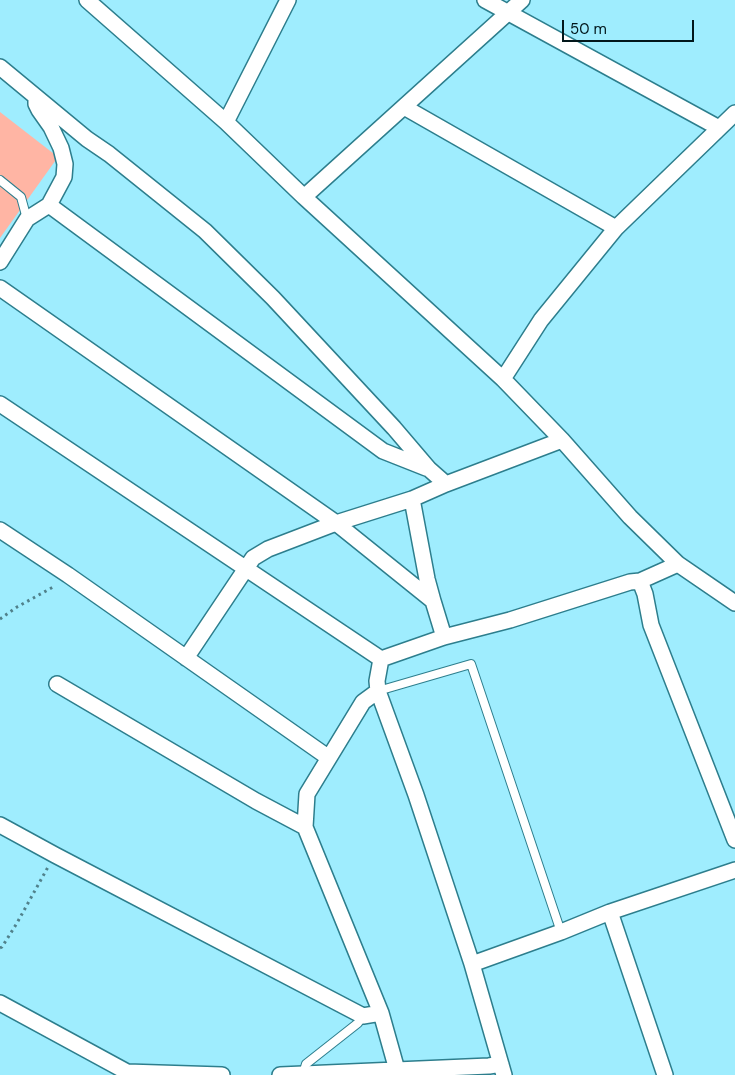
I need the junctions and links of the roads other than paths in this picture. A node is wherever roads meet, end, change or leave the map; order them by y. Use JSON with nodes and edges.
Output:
{"nodes":[{"id":1,"x":87,"y":0,"type":"edge"},
{"id":2,"x":288,"y":0,"type":"edge"},
{"id":3,"x":485,"y":0,"type":"edge"},
{"id":4,"x":522,"y":0,"type":"edge"},
{"id":5,"x":508,"y":12,"type":"junction"},
{"id":6,"x":0,"y":67,"type":"edge"},
{"id":7,"x":37,"y":98,"type":"junction"},
{"id":8,"x":404,"y":107,"type":"junction"},
{"id":9,"x":735,"y":113,"type":"edge"},
{"id":10,"x":226,"y":122,"type":"junction"},
{"id":11,"x":719,"y":128,"type":"junction"},
{"id":12,"x":0,"y":180,"type":"edge"},
{"id":13,"x":304,"y":197,"type":"junction"},
{"id":14,"x":49,"y":205,"type":"junction"},
{"id":15,"x":27,"y":219,"type":"junction"},
{"id":16,"x":616,"y":228,"type":"junction"},
{"id":17,"x":0,"y":262,"type":"edge"},
{"id":18,"x":0,"y":288,"type":"edge"},
{"id":19,"x":503,"y":379,"type":"junction"},
{"id":20,"x":0,"y":404,"type":"edge"},
{"id":21,"x":562,"y":440,"type":"junction"},
{"id":22,"x":429,"y":469,"type":"junction"},
{"id":23,"x":446,"y":484,"type":"junction"},
{"id":24,"x":412,"y":499,"type":"junction"},
{"id":25,"x":336,"y":523,"type":"junction"},
{"id":26,"x":0,"y":530,"type":"edge"},
{"id":27,"x":678,"y":564,"type":"junction"},
{"id":28,"x":246,"y":569,"type":"junction"},
{"id":29,"x":640,"y":582,"type":"junction"},
{"id":30,"x":433,"y":601,"type":"junction"},
{"id":31,"x":735,"y":603,"type":"edge"},
{"id":32,"x":444,"y":637,"type":"junction"},
{"id":33,"x":186,"y":658,"type":"junction"},
{"id":34,"x":381,"y":659,"type":"junction"},
{"id":35,"x":57,"y":684,"type":"dead end"},
{"id":36,"x":378,"y":691,"type":"junction"},
{"id":37,"x":329,"y":758,"type":"junction"},
{"id":38,"x":0,"y":825,"type":"edge"},
{"id":39,"x":305,"y":827,"type":"junction"},
{"id":40,"x":735,"y":840,"type":"edge"},
{"id":41,"x":735,"y":870,"type":"edge"},
{"id":42,"x":610,"y":912,"type":"junction"},
{"id":43,"x":561,"y":932,"type":"junction"},
{"id":44,"x":472,"y":964,"type":"junction"},
{"id":45,"x":0,"y":1003,"type":"edge"},
{"id":46,"x":380,"y":1013,"type":"junction"},
{"id":47,"x":363,"y":1016,"type":"junction"},
{"id":48,"x":503,"y":1069,"type":"edge"},
{"id":49,"x":397,"y":1070,"type":"junction"},
{"id":50,"x":303,"y":1074,"type":"edge"},
{"id":51,"x":222,"y":1075,"type":"edge"},
{"id":52,"x":280,"y":1075,"type":"edge"},
{"id":53,"x":664,"y":1075,"type":"edge"}],
"edges":[{"from":1,"to":10,"type":"street"},
{"from":2,"to":10,"type":"street"},
{"from":3,"to":5,"type":"street"},
{"from":4,"to":5,"type":"street"},
{"from":5,"to":8,"type":"street"},
{"from":5,"to":11,"type":"street"},
{"from":6,"to":7,"type":"street"},
{"from":7,"to":14,"type":"street"},
{"from":7,"to":22,"type":"street"},
{"from":8,"to":13,"type":"street"},
{"from":8,"to":16,"type":"street"},
{"from":9,"to":11,"type":"street"},
{"from":10,"to":13,"type":"street"},
{"from":11,"to":16,"type":"street"},
{"from":12,"to":15,"type":"lane"},
{"from":13,"to":19,"type":"street"},
{"from":14,"to":15,"type":"street"},
{"from":14,"to":22,"type":"street"},
{"from":15,"to":17,"type":"street"},
{"from":16,"to":19,"type":"street"},
{"from":18,"to":25,"type":"street"},
{"from":19,"to":21,"type":"street"},
{"from":20,"to":28,"type":"street"},
{"from":21,"to":23,"type":"street"},
{"from":21,"to":27,"type":"street"},
{"from":22,"to":23,"type":"street"},
{"from":23,"to":24,"type":"street"},
{"from":24,"to":25,"type":"street"},
{"from":24,"to":30,"type":"street"},
{"from":25,"to":28,"type":"street"},
{"from":25,"to":30,"type":"street"},
{"from":26,"to":33,"type":"street"},
{"from":27,"to":29,"type":"street"},
{"from":27,"to":31,"type":"street"},
{"from":28,"to":33,"type":"street"},
{"from":28,"to":34,"type":"street"},
{"from":29,"to":32,"type":"street"},
{"from":29,"to":40,"type":"street"},
{"from":30,"to":32,"type":"street"},
{"from":32,"to":34,"type":"street"},
{"from":33,"to":37,"type":"street"},
{"from":34,"to":36,"type":"street"},
{"from":35,"to":39,"type":"street"},
{"from":36,"to":37,"type":"street"},
{"from":36,"to":43,"type":"lane"},
{"from":36,"to":44,"type":"street"},
{"from":37,"to":39,"type":"street"},
{"from":38,"to":47,"type":"street"},
{"from":39,"to":46,"type":"street"},
{"from":41,"to":42,"type":"street"},
{"from":42,"to":43,"type":"street"},
{"from":42,"to":53,"type":"street"},
{"from":43,"to":44,"type":"street"},
{"from":44,"to":48,"type":"street"},
{"from":45,"to":51,"type":"street"},
{"from":46,"to":47,"type":"street"},
{"from":46,"to":49,"type":"street"},
{"from":47,"to":50,"type":"lane"},
{"from":48,"to":49,"type":"street"},
{"from":49,"to":50,"type":"street"},
{"from":50,"to":52,"type":"street"}]}
